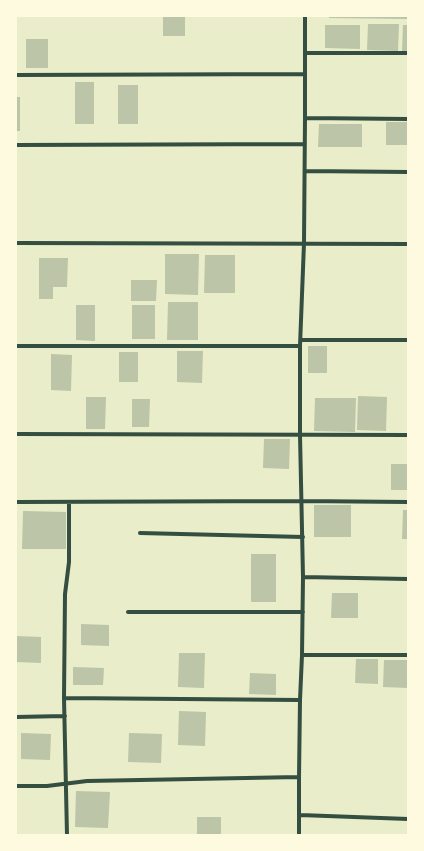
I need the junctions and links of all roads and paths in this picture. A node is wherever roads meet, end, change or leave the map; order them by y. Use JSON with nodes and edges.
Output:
{"nodes":[{"id":1,"x":305,"y":16,"type":"edge"},
{"id":2,"x":305,"y":53,"type":"junction"},
{"id":3,"x":408,"y":53,"type":"edge"},
{"id":4,"x":305,"y":74,"type":"junction"},
{"id":5,"x":16,"y":75,"type":"edge"},
{"id":6,"x":305,"y":118,"type":"junction"},
{"id":7,"x":408,"y":119,"type":"edge"},
{"id":8,"x":305,"y":144,"type":"junction"},
{"id":9,"x":16,"y":145,"type":"edge"},
{"id":10,"x":305,"y":171,"type":"junction"},
{"id":11,"x":408,"y":172,"type":"edge"},
{"id":12,"x":16,"y":243,"type":"edge"},
{"id":13,"x":304,"y":244,"type":"junction"},
{"id":14,"x":408,"y":244,"type":"edge"},
{"id":15,"x":301,"y":340,"type":"junction"},
{"id":16,"x":408,"y":340,"type":"edge"},
{"id":17,"x":16,"y":346,"type":"edge"},
{"id":18,"x":300,"y":346,"type":"junction"},
{"id":19,"x":16,"y":434,"type":"edge"},
{"id":20,"x":300,"y":435,"type":"junction"},
{"id":21,"x":408,"y":435,"type":"edge"},
{"id":22,"x":302,"y":501,"type":"junction"},
{"id":23,"x":16,"y":502,"type":"edge"},
{"id":24,"x":68,"y":502,"type":"junction"},
{"id":25,"x":408,"y":502,"type":"edge"},
{"id":26,"x":140,"y":533,"type":"dead end"},
{"id":27,"x":303,"y":537,"type":"junction"},
{"id":28,"x":304,"y":577,"type":"junction"},
{"id":29,"x":408,"y":579,"type":"edge"},
{"id":30,"x":128,"y":612,"type":"dead end"},
{"id":31,"x":303,"y":612,"type":"junction"},
{"id":32,"x":302,"y":655,"type":"junction"},
{"id":33,"x":408,"y":655,"type":"edge"},
{"id":34,"x":64,"y":698,"type":"junction"},
{"id":35,"x":300,"y":700,"type":"junction"},
{"id":36,"x":65,"y":716,"type":"junction"},
{"id":37,"x":16,"y":717,"type":"edge"},
{"id":38,"x":299,"y":776,"type":"junction"},
{"id":39,"x":66,"y":784,"type":"junction"},
{"id":40,"x":16,"y":786,"type":"edge"},
{"id":41,"x":300,"y":815,"type":"junction"},
{"id":42,"x":408,"y":819,"type":"edge"},
{"id":43,"x":67,"y":835,"type":"edge"},
{"id":44,"x":299,"y":835,"type":"edge"}],
"edges":[{"from":1,"to":2,"type":"street"},
{"from":2,"to":3,"type":"street"},
{"from":2,"to":4,"type":"street"},
{"from":4,"to":5,"type":"street"},
{"from":4,"to":6,"type":"street"},
{"from":6,"to":7,"type":"street"},
{"from":6,"to":8,"type":"street"},
{"from":8,"to":9,"type":"street"},
{"from":8,"to":10,"type":"street"},
{"from":10,"to":11,"type":"street"},
{"from":10,"to":13,"type":"street"},
{"from":12,"to":13,"type":"street"},
{"from":13,"to":14,"type":"street"},
{"from":13,"to":15,"type":"street"},
{"from":15,"to":16,"type":"street"},
{"from":15,"to":18,"type":"street"},
{"from":17,"to":18,"type":"street"},
{"from":18,"to":20,"type":"street"},
{"from":19,"to":20,"type":"street"},
{"from":20,"to":21,"type":"street"},
{"from":20,"to":22,"type":"street"},
{"from":22,"to":24,"type":"street"},
{"from":22,"to":25,"type":"street"},
{"from":22,"to":27,"type":"street"},
{"from":23,"to":24,"type":"street"},
{"from":24,"to":34,"type":"street"},
{"from":26,"to":27,"type":"street"},
{"from":27,"to":28,"type":"street"},
{"from":28,"to":29,"type":"street"},
{"from":28,"to":31,"type":"street"},
{"from":30,"to":31,"type":"street"},
{"from":31,"to":32,"type":"street"},
{"from":32,"to":33,"type":"street"},
{"from":32,"to":35,"type":"street"},
{"from":34,"to":35,"type":"street"},
{"from":34,"to":36,"type":"street"},
{"from":35,"to":38,"type":"street"},
{"from":36,"to":37,"type":"street"},
{"from":36,"to":39,"type":"street"},
{"from":38,"to":39,"type":"street"},
{"from":38,"to":41,"type":"street"},
{"from":39,"to":40,"type":"street"},
{"from":39,"to":43,"type":"street"},
{"from":41,"to":42,"type":"street"},
{"from":41,"to":44,"type":"street"}]}
